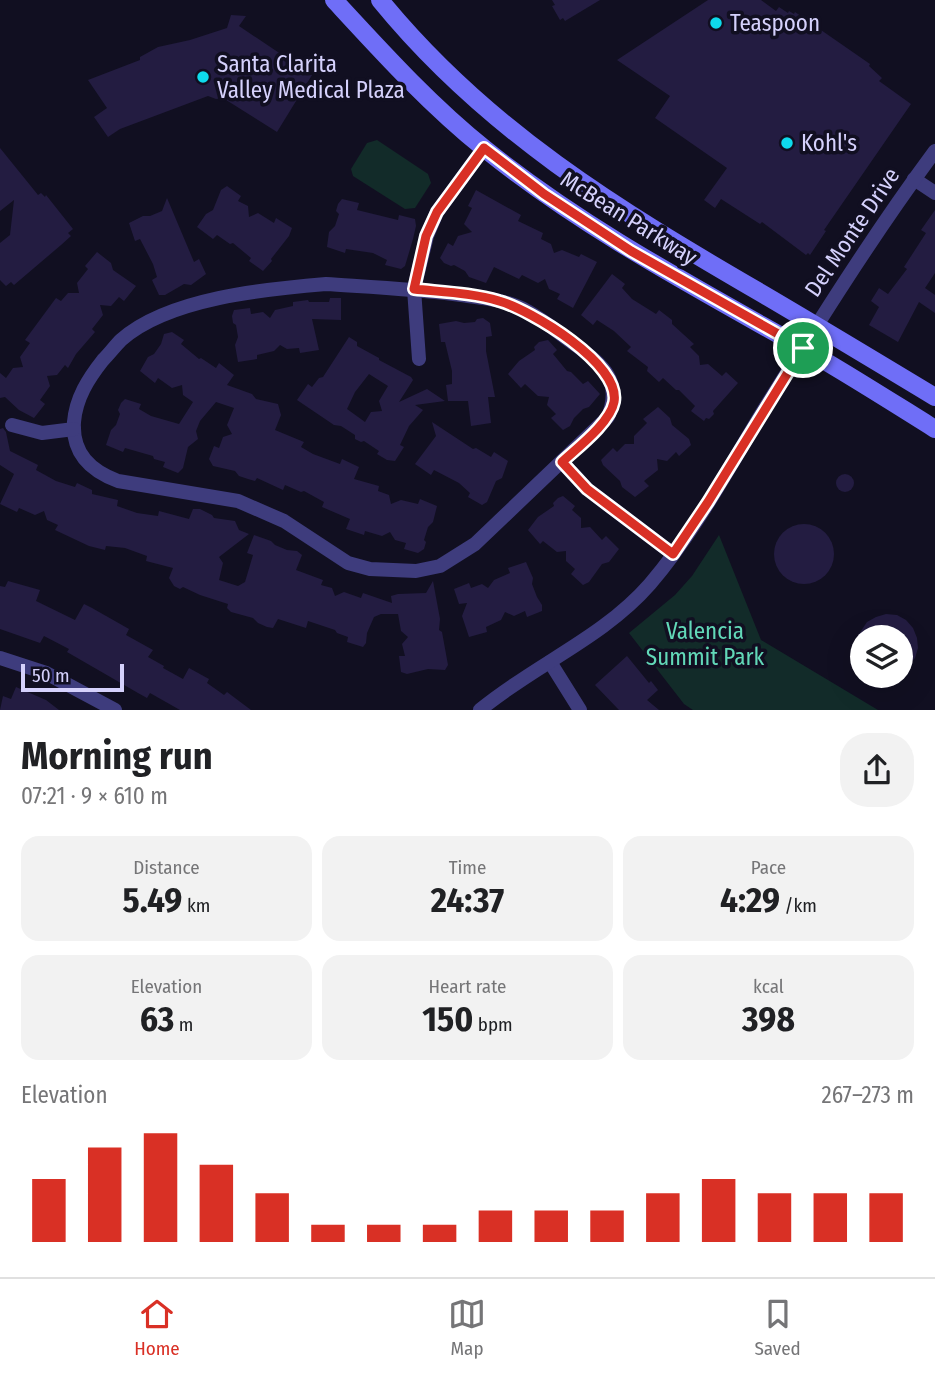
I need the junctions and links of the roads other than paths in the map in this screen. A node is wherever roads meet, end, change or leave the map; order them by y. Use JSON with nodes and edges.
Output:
{"nodes":[{"id":1,"x":334,"y":0,"type":"edge"},
{"id":2,"x":380,"y":0,"type":"edge"},
{"id":3,"x":484,"y":148,"type":"junction"},
{"id":4,"x":935,"y":151,"type":"edge"},
{"id":5,"x":914,"y":179,"type":"junction"},
{"id":6,"x":935,"y":193,"type":"edge"},
{"id":7,"x":414,"y":289,"type":"junction"},
{"id":8,"x":816,"y":326,"type":"junction"},
{"id":9,"x":803,"y":348,"type":"junction"},
{"id":10,"x":419,"y":359,"type":"dead end"},
{"id":11,"x":935,"y":397,"type":"edge"},
{"id":12,"x":12,"y":425,"type":"dead end"},
{"id":13,"x":74,"y":429,"type":"junction"},
{"id":14,"x":935,"y":429,"type":"edge"},
{"id":15,"x":562,"y":462,"type":"junction"},
{"id":16,"x":673,"y":554,"type":"junction"},
{"id":17,"x":0,"y":658,"type":"edge"},
{"id":18,"x":550,"y":662,"type":"junction"},
{"id":19,"x":115,"y":710,"type":"edge"},
{"id":20,"x":480,"y":710,"type":"edge"},
{"id":21,"x":580,"y":710,"type":"edge"}],
"edges":[{"from":1,"to":3,"type":"main road","name":"McBean Parkway"},
{"from":2,"to":8,"type":"main road","name":"McBean Parkway"},
{"from":3,"to":7,"type":"street"},
{"from":3,"to":9,"type":"main road","name":"McBean Parkway"},
{"from":4,"to":5,"type":"street","name":"Del Monte Drive"},
{"from":5,"to":6,"type":"street"},
{"from":5,"to":8,"type":"street","name":"Del Monte Drive"},
{"from":7,"to":10,"type":"street"},
{"from":7,"to":13,"type":"street"},
{"from":7,"to":15,"type":"street"},
{"from":8,"to":9,"type":"street","name":"Del Monte Drive"},
{"from":8,"to":11,"type":"main road","name":"McBean Parkway"},
{"from":9,"to":14,"type":"main road","name":"McBean Parkway"},
{"from":9,"to":16,"type":"street","name":"Del Monte Drive"},
{"from":12,"to":13,"type":"street"},
{"from":13,"to":15,"type":"street"},
{"from":15,"to":16,"type":"street"},
{"from":16,"to":18,"type":"street","name":"Del Monte Drive"},
{"from":17,"to":19,"type":"street"},
{"from":18,"to":20,"type":"street","name":"Del Monte Drive"},
{"from":18,"to":21,"type":"street"}]}
